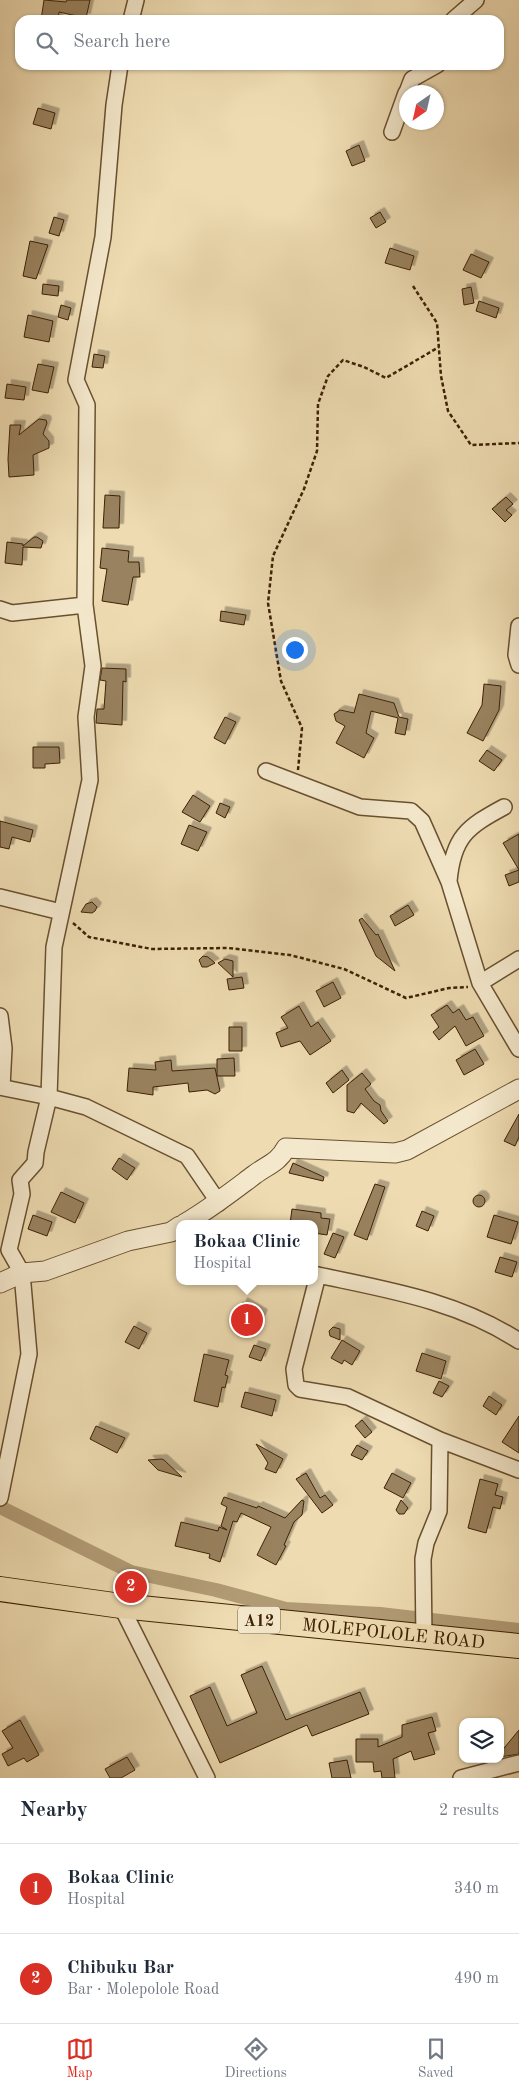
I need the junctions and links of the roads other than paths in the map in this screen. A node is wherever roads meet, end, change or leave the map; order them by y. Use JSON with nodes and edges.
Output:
{"nodes":[{"id":1,"x":136,"y":0,"type":"edge"},
{"id":2,"x":476,"y":0,"type":"edge"},
{"id":3,"x":132,"y":15,"type":"edge"},
{"id":4,"x":459,"y":15,"type":"edge"},
{"id":5,"x":119,"y":70,"type":"edge"},
{"id":6,"x":428,"y":70,"type":"edge"},
{"id":7,"x":410,"y":85,"type":"edge"},
{"id":8,"x":399,"y":114,"type":"edge"},
{"id":9,"x":392,"y":132,"type":"dead end"},
{"id":10,"x":85,"y":605,"type":"junction"},
{"id":11,"x":0,"y":608,"type":"edge"},
{"id":12,"x":519,"y":626,"type":"edge"},
{"id":13,"x":519,"y":665,"type":"edge"},
{"id":14,"x":266,"y":771,"type":"dead end"},
{"id":15,"x":504,"y":807,"type":"dead end"},
{"id":16,"x":449,"y":882,"type":"junction"},
{"id":17,"x":0,"y":897,"type":"edge"},
{"id":18,"x":61,"y":912,"type":"junction"},
{"id":19,"x":519,"y":959,"type":"edge"},
{"id":20,"x":480,"y":983,"type":"junction"},
{"id":21,"x":0,"y":1016,"type":"edge"},
{"id":22,"x":519,"y":1049,"type":"edge"},
{"id":23,"x":1,"y":1087,"type":"edge"},
{"id":24,"x":519,"y":1089,"type":"edge"},
{"id":25,"x":49,"y":1097,"type":"junction"},
{"id":26,"x":219,"y":1203,"type":"junction"},
{"id":27,"x":192,"y":1220,"type":"edge"},
{"id":28,"x":176,"y":1229,"type":"edge"},
{"id":29,"x":22,"y":1273,"type":"junction"},
{"id":30,"x":318,"y":1276,"type":"edge"},
{"id":31,"x":0,"y":1283,"type":"edge"},
{"id":32,"x":314,"y":1285,"type":"edge"},
{"id":33,"x":518,"y":1339,"type":"edge"},
{"id":34,"x":440,"y":1440,"type":"junction"},
{"id":35,"x":519,"y":1470,"type":"edge"},
{"id":36,"x":1,"y":1493,"type":"edge"},
{"id":37,"x":0,"y":1589,"type":"edge"},
{"id":38,"x":121,"y":1606,"type":"junction"},
{"id":39,"x":424,"y":1638,"type":"junction"},
{"id":40,"x":519,"y":1646,"type":"edge"},
{"id":41,"x":519,"y":1763,"type":"edge"},
{"id":42,"x":207,"y":1778,"type":"edge"},
{"id":43,"x":461,"y":1778,"type":"edge"}],
"edges":[{"from":1,"to":3,"type":"street"},
{"from":2,"to":4,"type":"street"},
{"from":5,"to":10,"type":"street"},
{"from":6,"to":7,"type":"street"},
{"from":8,"to":9,"type":"street"},
{"from":10,"to":11,"type":"street"},
{"from":10,"to":18,"type":"street"},
{"from":12,"to":13,"type":"street"},
{"from":14,"to":16,"type":"street"},
{"from":15,"to":16,"type":"street"},
{"from":16,"to":20,"type":"street"},
{"from":17,"to":18,"type":"street"},
{"from":18,"to":25,"type":"street"},
{"from":19,"to":20,"type":"street"},
{"from":20,"to":22,"type":"street"},
{"from":21,"to":23,"type":"street"},
{"from":23,"to":25,"type":"street"},
{"from":24,"to":26,"type":"street"},
{"from":25,"to":26,"type":"street"},
{"from":25,"to":29,"type":"street"},
{"from":26,"to":27,"type":"street"},
{"from":28,"to":29,"type":"street"},
{"from":29,"to":31,"type":"street"},
{"from":29,"to":36,"type":"street"},
{"from":30,"to":33,"type":"street"},
{"from":32,"to":34,"type":"street"},
{"from":34,"to":35,"type":"street"},
{"from":34,"to":39,"type":"street"},
{"from":37,"to":38,"type":"main road","name":"MOLEPOLOLE ROAD","number":"A12"},
{"from":38,"to":39,"type":"main road","name":"MOLEPOLOLE ROAD","number":"A12"},
{"from":38,"to":42,"type":"street"},
{"from":39,"to":40,"type":"main road","name":"MOLEPOLOLE ROAD","number":"A12"},
{"from":41,"to":43,"type":"street"}]}
